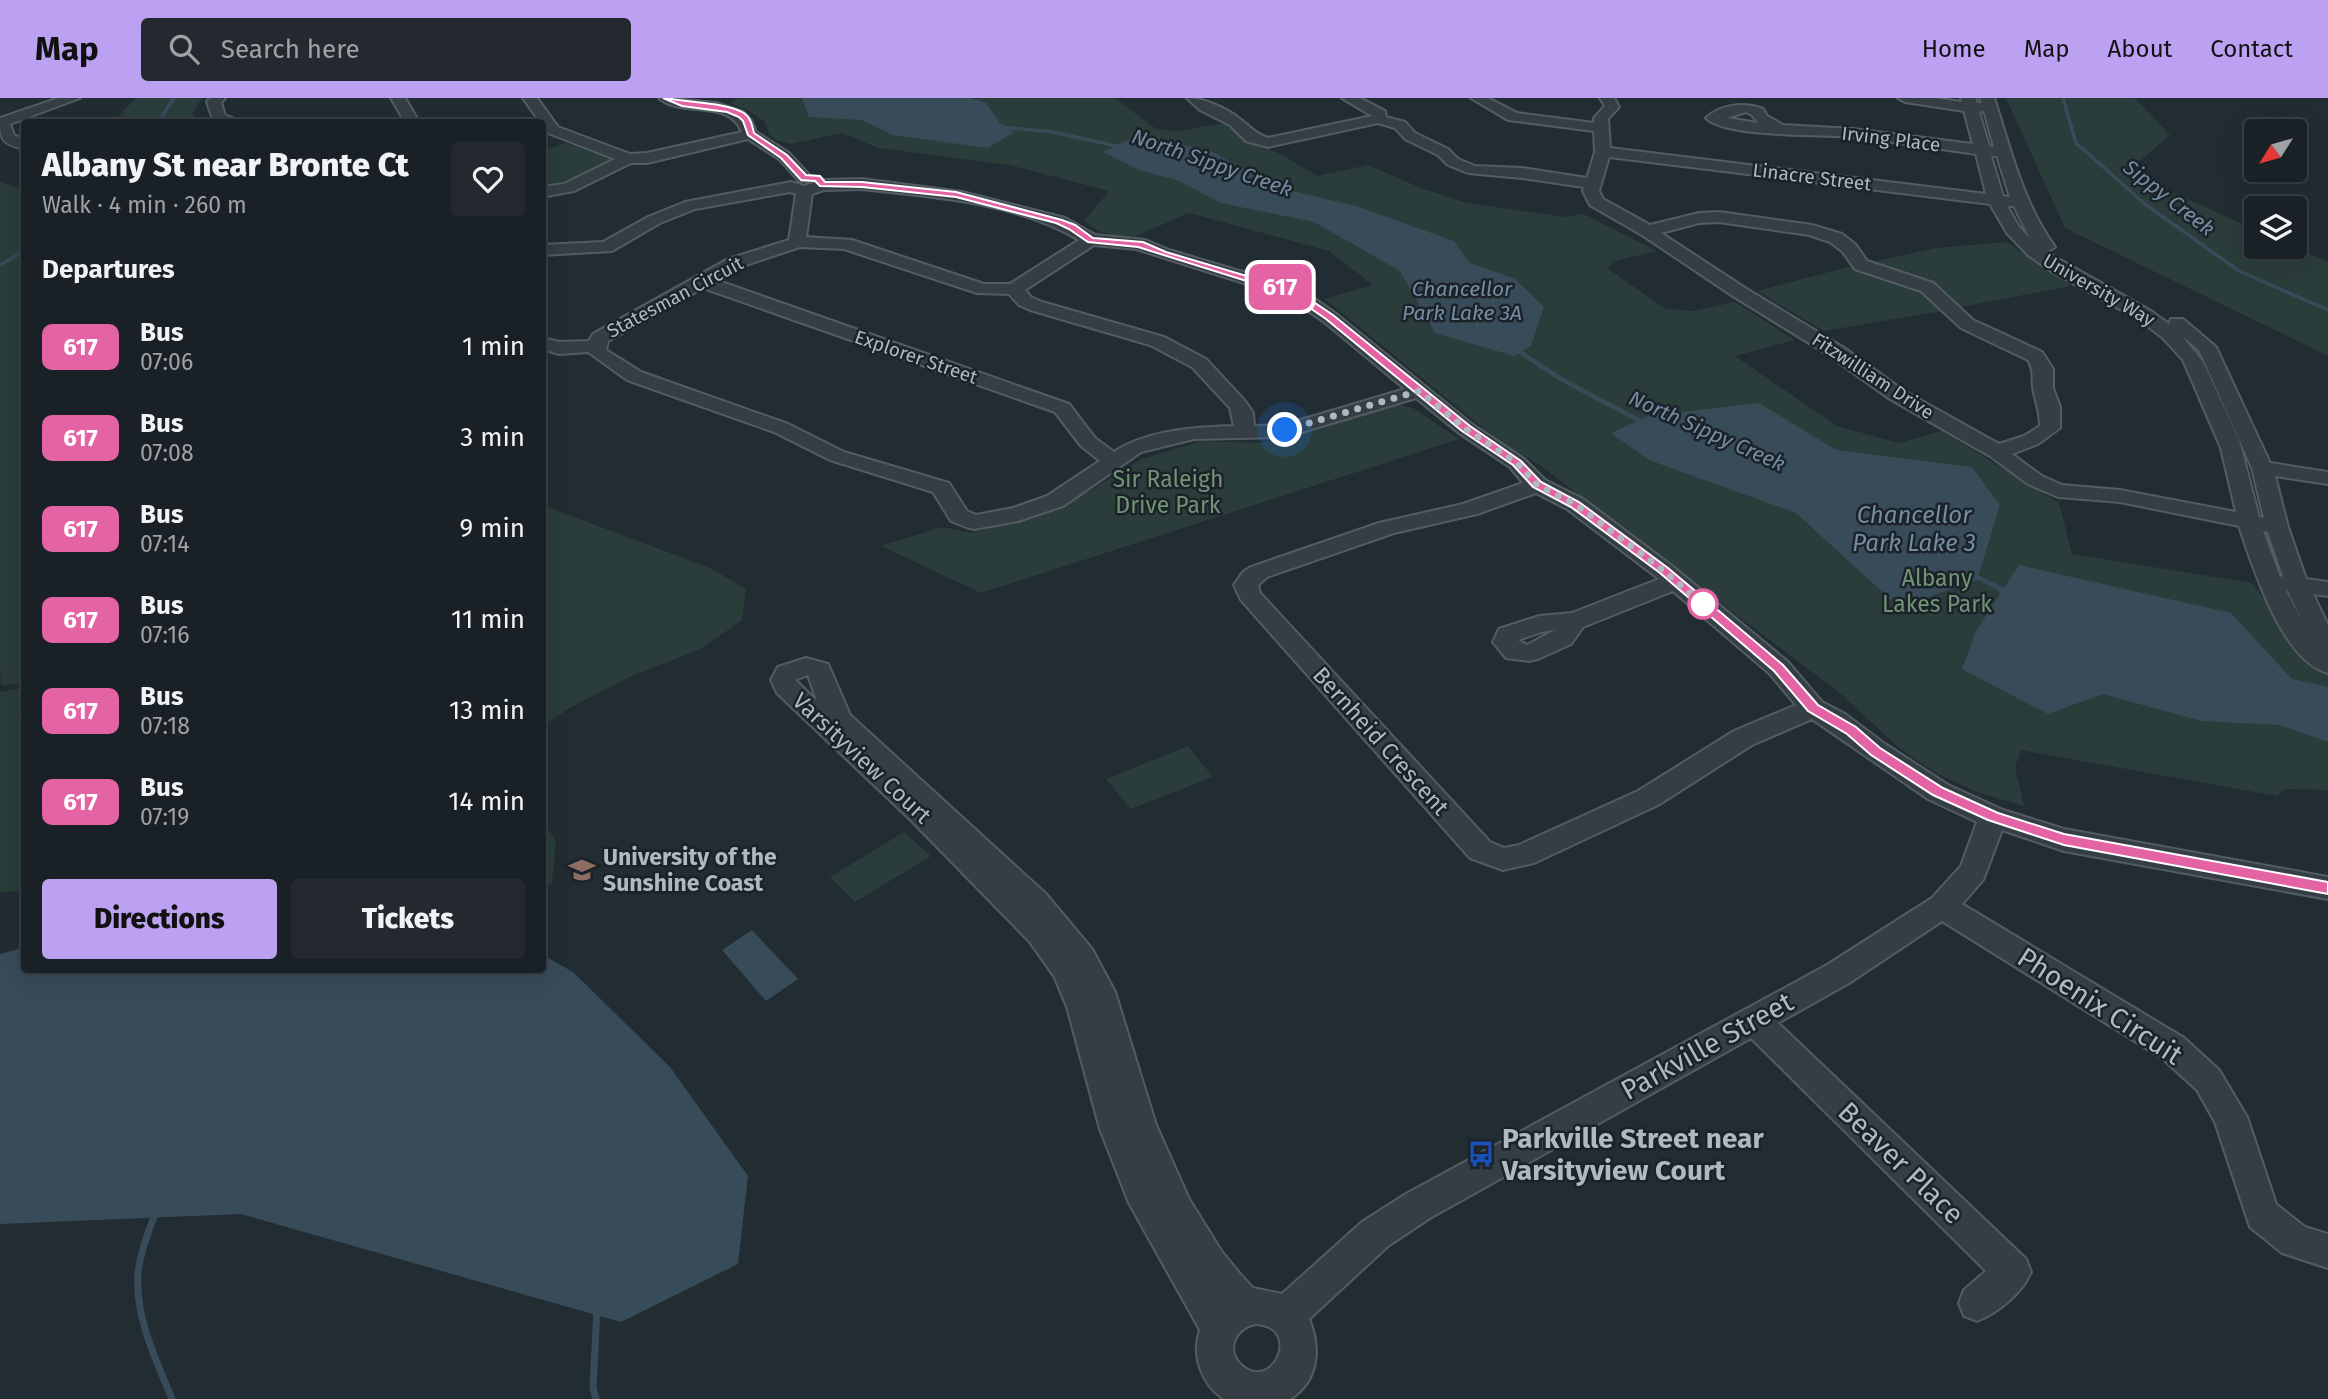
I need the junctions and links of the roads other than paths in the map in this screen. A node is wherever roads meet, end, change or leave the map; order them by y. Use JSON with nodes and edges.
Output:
{"nodes":[{"id":1,"x":73,"y":98,"type":"edge"},
{"id":2,"x":218,"y":98,"type":"edge"},
{"id":3,"x":398,"y":98,"type":"edge"},
{"id":4,"x":530,"y":98,"type":"edge"},
{"id":5,"x":666,"y":98,"type":"edge"},
{"id":6,"x":1194,"y":98,"type":"edge"},
{"id":7,"x":1349,"y":98,"type":"edge"},
{"id":8,"x":1478,"y":98,"type":"edge"},
{"id":9,"x":1905,"y":98,"type":"edge"},
{"id":10,"x":1613,"y":99,"type":"edge"},
{"id":11,"x":1977,"y":103,"type":"edge"},
{"id":12,"x":222,"y":119,"type":"edge"},
{"id":13,"x":410,"y":119,"type":"edge"},
{"id":14,"x":545,"y":119,"type":"edge"},
{"id":15,"x":1378,"y":119,"type":"junction"},
{"id":16,"x":546,"y":120,"type":"edge"},
{"id":17,"x":4,"y":125,"type":"edge"},
{"id":18,"x":1602,"y":128,"type":"junction"},
{"id":19,"x":1778,"y":128,"type":"dead end"},
{"id":20,"x":750,"y":134,"type":"junction"},
{"id":21,"x":21,"y":144,"type":"edge"},
{"id":22,"x":1984,"y":150,"type":"junction"},
{"id":23,"x":1603,"y":152,"type":"junction"},
{"id":24,"x":2004,"y":152,"type":"junction"},
{"id":25,"x":628,"y":159,"type":"junction"},
{"id":26,"x":1593,"y":184,"type":"junction"},
{"id":27,"x":800,"y":185,"type":"junction"},
{"id":28,"x":546,"y":191,"type":"edge"},
{"id":29,"x":1996,"y":201,"type":"junction"},
{"id":30,"x":2021,"y":203,"type":"junction"},
{"id":31,"x":1648,"y":231,"type":"junction"},
{"id":32,"x":1091,"y":240,"type":"junction"},
{"id":33,"x":797,"y":242,"type":"junction"},
{"id":34,"x":546,"y":250,"type":"edge"},
{"id":35,"x":701,"y":281,"type":"junction"},
{"id":36,"x":1014,"y":289,"type":"junction"},
{"id":37,"x":546,"y":345,"type":"edge"},
{"id":38,"x":596,"y":346,"type":"junction"},
{"id":39,"x":1419,"y":391,"type":"junction"},
{"id":40,"x":1245,"y":433,"type":"junction"},
{"id":41,"x":1997,"y":452,"type":"junction"},
{"id":42,"x":1113,"y":461,"type":"junction"},
{"id":43,"x":2262,"y":468,"type":"junction"},
{"id":44,"x":2328,"y":478,"type":"edge"},
{"id":45,"x":1537,"y":485,"type":"junction"},
{"id":46,"x":2249,"y":522,"type":"junction"},
{"id":47,"x":2277,"y":527,"type":"junction"},
{"id":48,"x":1676,"y":581,"type":"junction"},
{"id":49,"x":2272,"y":581,"type":"junction"},
{"id":50,"x":2297,"y":585,"type":"junction"},
{"id":51,"x":2328,"y":589,"type":"edge"},
{"id":52,"x":1576,"y":621,"type":"dead end"},
{"id":53,"x":2328,"y":650,"type":"edge"},
{"id":54,"x":2328,"y":664,"type":"edge"},
{"id":55,"x":1813,"y":708,"type":"junction"},
{"id":56,"x":835,"y":724,"type":"dead end"},
{"id":57,"x":1993,"y":817,"type":"junction"},
{"id":58,"x":2328,"y":888,"type":"edge"},
{"id":59,"x":1942,"y":906,"type":"junction"},
{"id":60,"x":1093,"y":1005,"type":"joint"},
{"id":61,"x":1754,"y":1020,"type":"junction"},
{"id":62,"x":2328,"y":1251,"type":"edge"},
{"id":63,"x":1977,"y":1303,"type":"dead end"},
{"id":64,"x":1233,"y":1316,"type":"junction"},
{"id":65,"x":1284,"y":1317,"type":"junction"},
{"id":66,"x":1292,"y":1390,"type":"edge"}],
"edges":[{"from":1,"to":17,"type":"street"},
{"from":2,"to":12,"type":"street"},
{"from":3,"to":13,"type":"street"},
{"from":4,"to":14,"type":"street"},
{"from":5,"to":20,"type":"street"},
{"from":6,"to":15,"type":"street"},
{"from":7,"to":15,"type":"street"},
{"from":8,"to":18,"type":"street"},
{"from":9,"to":11,"type":"street"},
{"from":10,"to":18,"type":"street"},
{"from":11,"to":22,"type":"street","name":"University Way"},
{"from":11,"to":24,"type":"street","name":"University Way"},
{"from":15,"to":26,"type":"street"},
{"from":16,"to":25,"type":"street"},
{"from":17,"to":21,"type":"street"},
{"from":18,"to":23,"type":"street"},
{"from":19,"to":22,"type":"street","name":"Irving Place"},
{"from":20,"to":25,"type":"street"},
{"from":20,"to":27,"type":"street"},
{"from":22,"to":24,"type":"street","name":"Irving Place"},
{"from":22,"to":29,"type":"street","name":"University Way"},
{"from":23,"to":26,"type":"street"},
{"from":23,"to":29,"type":"street","name":"Linacre Street"},
{"from":24,"to":30,"type":"street","name":"University Way"},
{"from":25,"to":28,"type":"street"},
{"from":26,"to":31,"type":"street","name":"Fitzwilliam Drive"},
{"from":27,"to":32,"type":"street"},
{"from":27,"to":33,"type":"street"},
{"from":27,"to":34,"type":"street"},
{"from":29,"to":30,"type":"street","name":"Linacre Street"},
{"from":29,"to":46,"type":"street","name":"University Way"},
{"from":30,"to":43,"type":"street","name":"University Way"},
{"from":31,"to":41,"type":"street","name":"Fitzwilliam Drive"},
{"from":31,"to":41,"type":"street"},
{"from":32,"to":36,"type":"street"},
{"from":32,"to":39,"type":"street"},
{"from":33,"to":35,"type":"street","name":"Statesman Circuit"},
{"from":33,"to":36,"type":"street","name":"Statesman Circuit"},
{"from":35,"to":38,"type":"street","name":"Statesman Circuit"},
{"from":35,"to":42,"type":"street","name":"Explorer Street"},
{"from":36,"to":40,"type":"street"},
{"from":37,"to":38,"type":"street"},
{"from":38,"to":42,"type":"street","name":"Statesman Circuit"},
{"from":39,"to":40,"type":"street"},
{"from":39,"to":45,"type":"street"},
{"from":40,"to":42,"type":"street"},
{"from":41,"to":46,"type":"street","name":"Fitzwilliam Drive"},
{"from":43,"to":44,"type":"street"},
{"from":43,"to":47,"type":"street","name":"University Way"},
{"from":45,"to":48,"type":"street"},
{"from":45,"to":55,"type":"street","name":"Bernheid Crescent"},
{"from":46,"to":47,"type":"street","name":"Fitzwilliam Drive"},
{"from":46,"to":49,"type":"street","name":"University Way"},
{"from":47,"to":50,"type":"street","name":"University Way"},
{"from":48,"to":52,"type":"street"},
{"from":48,"to":55,"type":"street"},
{"from":49,"to":50,"type":"street"},
{"from":49,"to":54,"type":"street","name":"University Way"},
{"from":50,"to":51,"type":"street"},
{"from":50,"to":53,"type":"street","name":"University Way"},
{"from":55,"to":57,"type":"street"},
{"from":56,"to":60,"type":"street","name":"Varsityview Court"},
{"from":57,"to":58,"type":"street"},
{"from":57,"to":59,"type":"street","name":"Parkville Street"},
{"from":59,"to":61,"type":"street","name":"Parkville Street"},
{"from":59,"to":62,"type":"street","name":"Phoenix Circuit"},
{"from":60,"to":64,"type":"street","name":"Varsityview Court"},
{"from":61,"to":63,"type":"street","name":"Beaver Place"},
{"from":61,"to":65,"type":"street","name":"Parkville Street"},
{"from":64,"to":65,"type":"street"},
{"from":64,"to":66,"type":"street"},
{"from":65,"to":66,"type":"street"}]}
